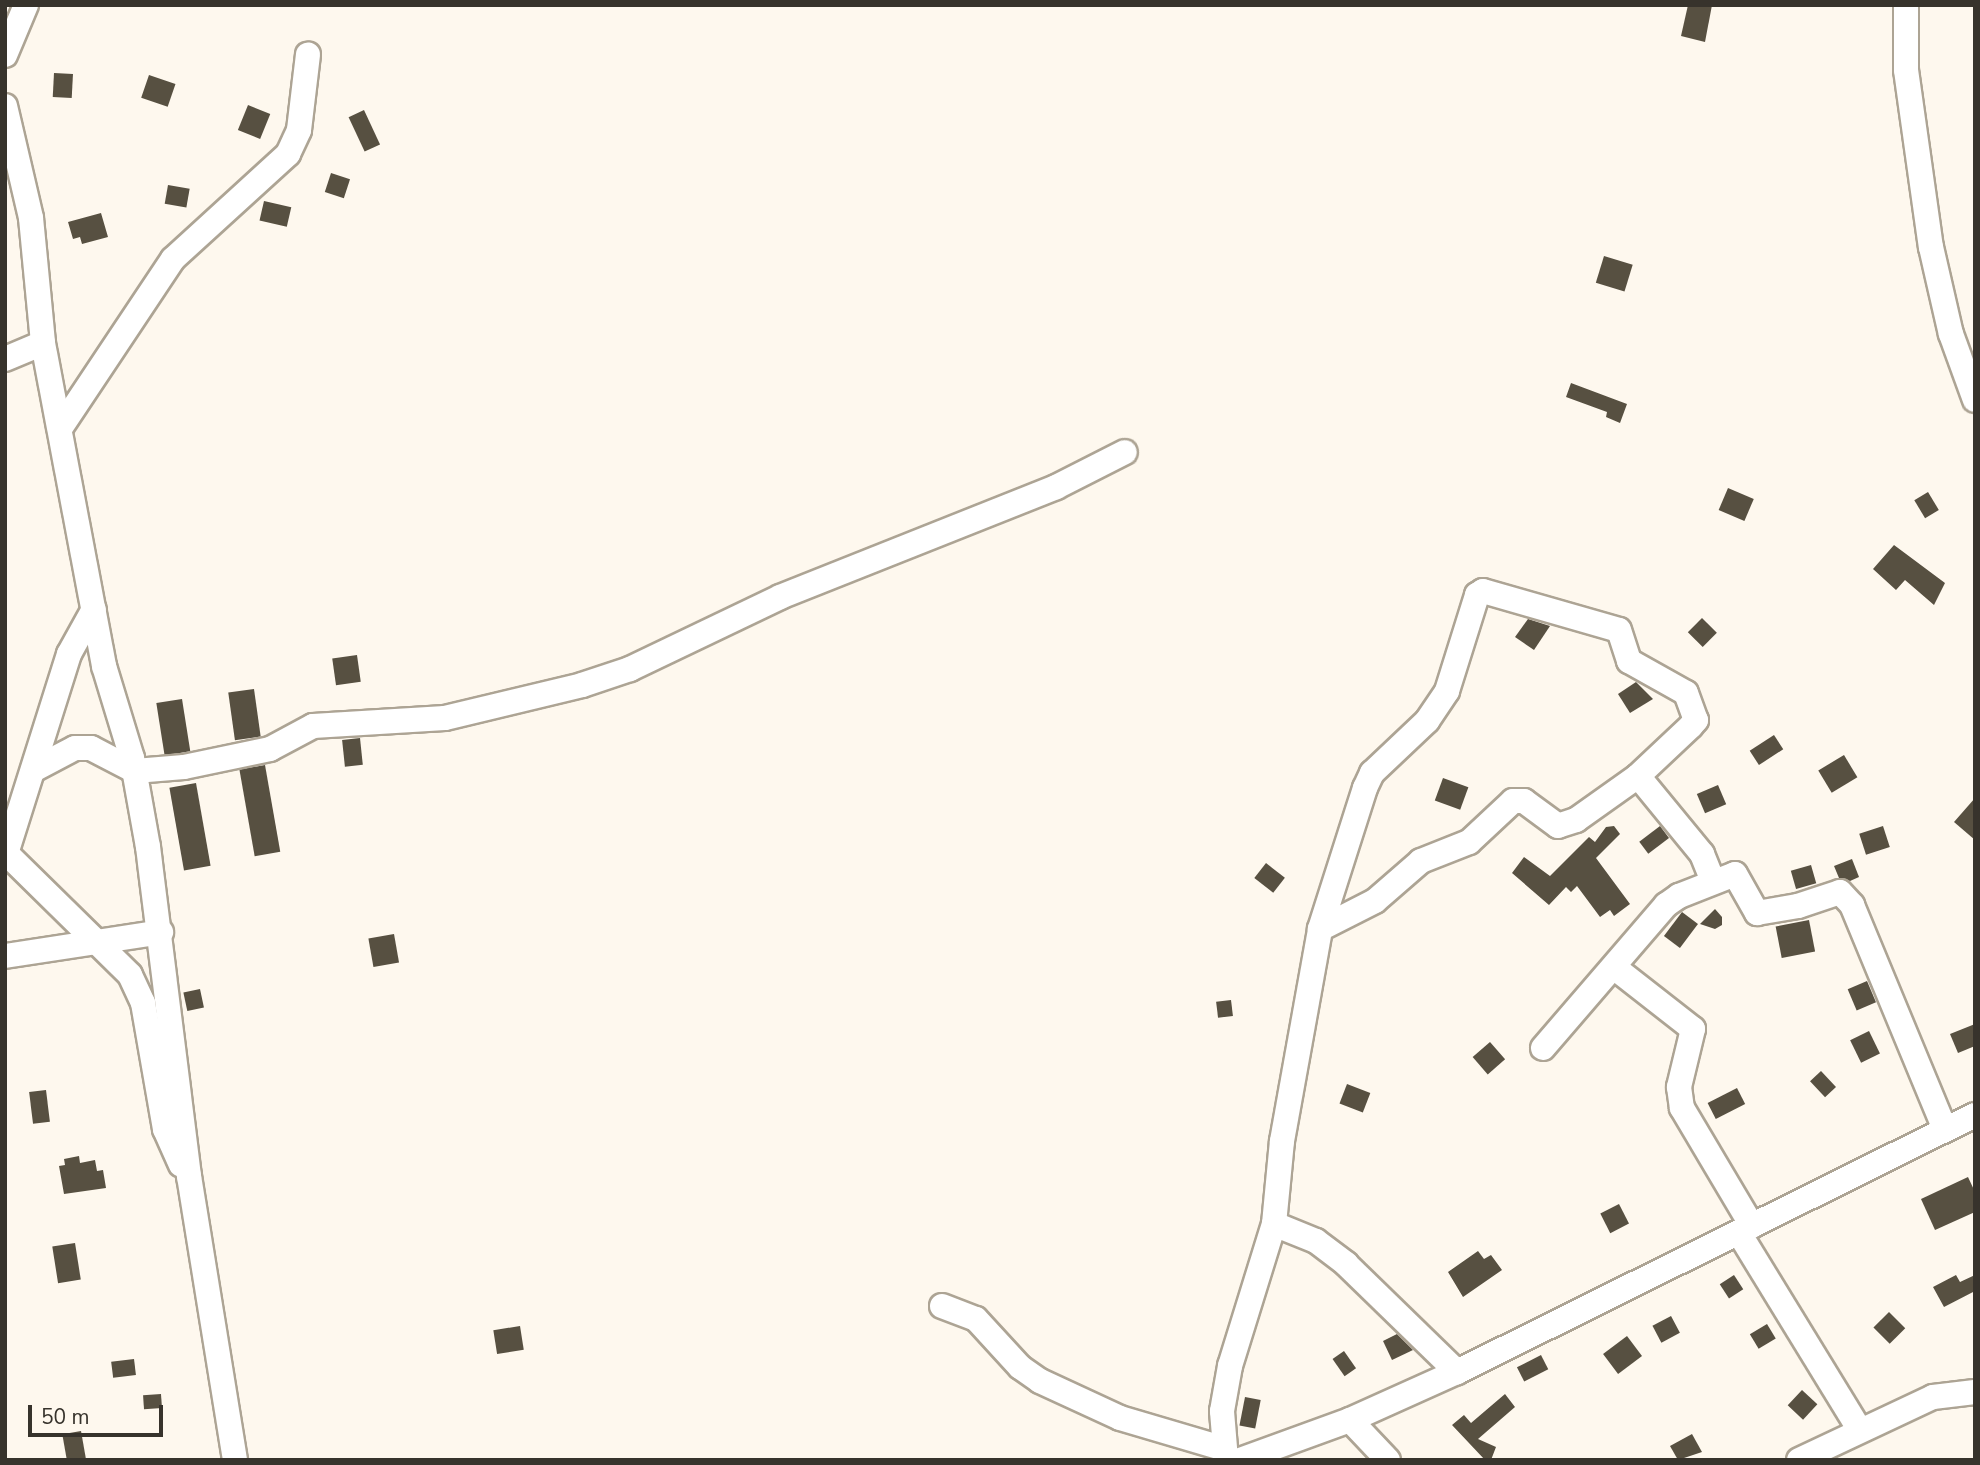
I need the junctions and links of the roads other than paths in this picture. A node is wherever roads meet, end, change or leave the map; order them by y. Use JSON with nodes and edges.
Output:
{"nodes":[{"id":1,"x":26,"y":5,"type":"edge"},
{"id":2,"x":1906,"y":5,"type":"edge"},
{"id":3,"x":5,"y":55,"type":"edge"},
{"id":4,"x":308,"y":55,"type":"dead end"},
{"id":5,"x":5,"y":106,"type":"edge"},
{"id":6,"x":10,"y":148,"type":"edge"},
{"id":7,"x":43,"y":343,"type":"junction"},
{"id":8,"x":5,"y":359,"type":"edge"},
{"id":9,"x":1975,"y":400,"type":"edge"},
{"id":10,"x":61,"y":427,"type":"junction"},
{"id":11,"x":1125,"y":452,"type":"dead end"},
{"id":12,"x":94,"y":609,"type":"junction"},
{"id":13,"x":33,"y":770,"type":"junction"},
{"id":14,"x":135,"y":771,"type":"junction"},
{"id":15,"x":1638,"y":776,"type":"junction"},
{"id":16,"x":6,"y":854,"type":"edge"},
{"id":17,"x":1713,"y":881,"type":"junction"},
{"id":18,"x":1320,"y":929,"type":"junction"},
{"id":19,"x":161,"y":932,"type":"junction"},
{"id":20,"x":96,"y":945,"type":"junction"},
{"id":21,"x":5,"y":956,"type":"edge"},
{"id":22,"x":1615,"y":968,"type":"junction"},
{"id":23,"x":1543,"y":1048,"type":"dead end"},
{"id":24,"x":1975,"y":1115,"type":"edge"},
{"id":25,"x":1945,"y":1130,"type":"junction"},
{"id":26,"x":189,"y":1176,"type":"junction"},
{"id":27,"x":1274,"y":1224,"type":"junction"},
{"id":28,"x":1746,"y":1229,"type":"junction"},
{"id":29,"x":942,"y":1306,"type":"dead end"},
{"id":30,"x":1457,"y":1372,"type":"junction"},
{"id":31,"x":1975,"y":1392,"type":"edge"},
{"id":32,"x":1350,"y":1420,"type":"junction"},
{"id":33,"x":1859,"y":1429,"type":"junction"},
{"id":34,"x":1229,"y":1456,"type":"edge"},
{"id":35,"x":235,"y":1460,"type":"edge"},
{"id":36,"x":1388,"y":1460,"type":"edge"},
{"id":37,"x":1799,"y":1460,"type":"edge"}],
"edges":[{"from":1,"to":3,"type":"street"},
{"from":2,"to":9,"type":"street"},
{"from":4,"to":10,"type":"street"},
{"from":5,"to":6,"type":"street"},
{"from":6,"to":7,"type":"street"},
{"from":7,"to":8,"type":"street"},
{"from":7,"to":10,"type":"street"},
{"from":10,"to":12,"type":"street"},
{"from":11,"to":14,"type":"street"},
{"from":12,"to":13,"type":"street"},
{"from":12,"to":14,"type":"street"},
{"from":13,"to":14,"type":"street"},
{"from":13,"to":16,"type":"street"},
{"from":14,"to":19,"type":"street"},
{"from":15,"to":17,"type":"street"},
{"from":15,"to":18,"type":"street"},
{"from":15,"to":18,"type":"street"},
{"from":16,"to":20,"type":"street"},
{"from":17,"to":22,"type":"street"},
{"from":17,"to":25,"type":"street"},
{"from":18,"to":27,"type":"street"},
{"from":19,"to":20,"type":"street"},
{"from":19,"to":26,"type":"street"},
{"from":20,"to":21,"type":"street"},
{"from":20,"to":26,"type":"street"},
{"from":22,"to":23,"type":"street"},
{"from":22,"to":28,"type":"street"},
{"from":24,"to":25,"type":"street"},
{"from":25,"to":28,"type":"street"},
{"from":26,"to":35,"type":"street"},
{"from":27,"to":30,"type":"street"},
{"from":27,"to":34,"type":"street"},
{"from":28,"to":30,"type":"street"},
{"from":28,"to":33,"type":"street"},
{"from":29,"to":34,"type":"street"},
{"from":30,"to":32,"type":"street"},
{"from":31,"to":33,"type":"street"},
{"from":32,"to":34,"type":"street"},
{"from":32,"to":36,"type":"street"},
{"from":33,"to":37,"type":"street"}]}
